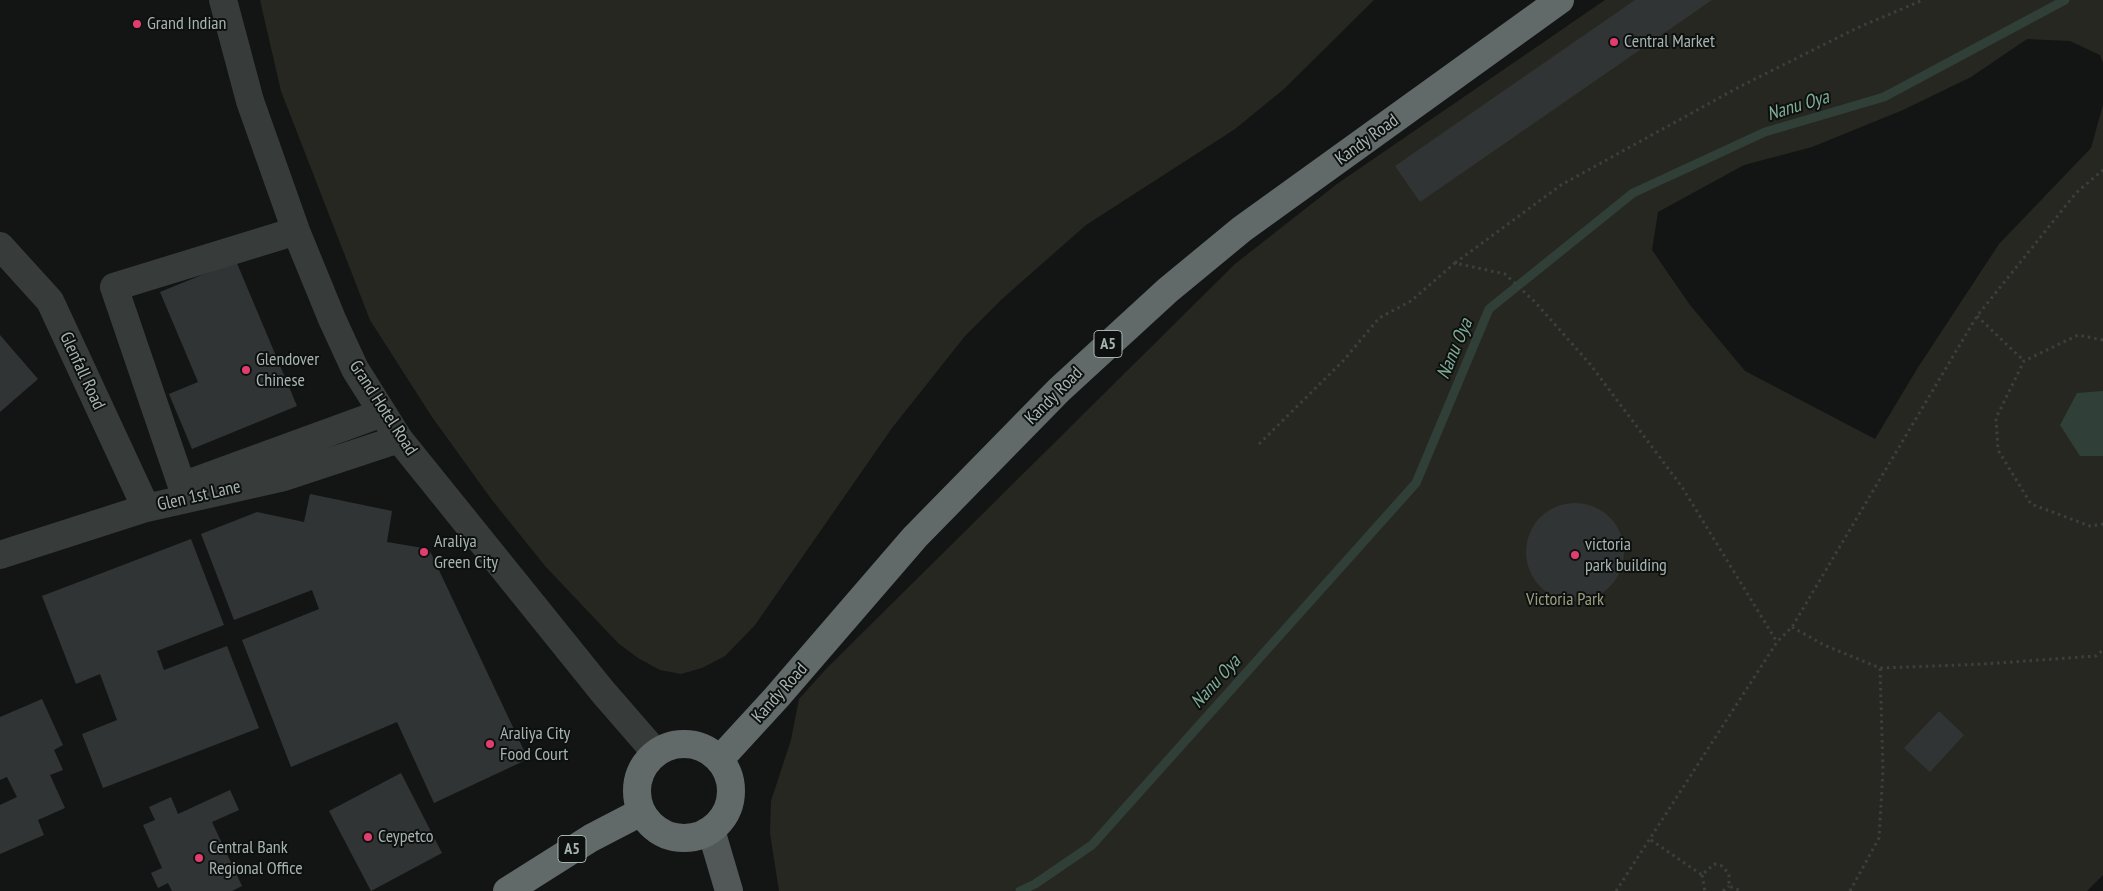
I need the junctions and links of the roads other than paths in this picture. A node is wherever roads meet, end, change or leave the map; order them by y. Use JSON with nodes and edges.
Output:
{"nodes":[{"id":1,"x":223,"y":0,"type":"edge"},
{"id":2,"x":1560,"y":0,"type":"edge"},
{"id":3,"x":296,"y":231,"type":"junction"},
{"id":4,"x":0,"y":246,"type":"edge"},
{"id":5,"x":382,"y":413,"type":"junction"},
{"id":6,"x":399,"y":439,"type":"junction"},
{"id":7,"x":146,"y":508,"type":"junction"},
{"id":8,"x":0,"y":555,"type":"edge"},
{"id":9,"x":656,"y":753,"type":"junction"},
{"id":10,"x":720,"y":759,"type":"junction"},
{"id":11,"x":641,"y":812,"type":"junction"},
{"id":12,"x":711,"y":830,"type":"junction"},
{"id":13,"x":507,"y":891,"type":"edge"},
{"id":14,"x":729,"y":891,"type":"edge"}],
"edges":[{"from":1,"to":3,"type":"street","name":"Grand Hotel Road"},
{"from":2,"to":10,"type":"highway","name":"Kandy Road","number":"A5"},
{"from":3,"to":5,"type":"street","name":"Grand Hotel Road"},
{"from":3,"to":5,"type":"street"},
{"from":4,"to":7,"type":"street","name":"Glenfall Road"},
{"from":5,"to":6,"type":"street","name":"Grand Hotel Road"},
{"from":6,"to":7,"type":"street","name":"Glen 1st Lane"},
{"from":6,"to":9,"type":"street","name":"Grand Hotel Road"},
{"from":7,"to":8,"type":"street","name":"Glen 1st Lane"},
{"from":9,"to":10,"type":"highway"},
{"from":9,"to":11,"type":"highway"},
{"from":10,"to":12,"type":"highway"},
{"from":11,"to":12,"type":"highway"},
{"from":11,"to":13,"type":"highway","number":"A5"},
{"from":12,"to":14,"type":"main road"}]}
